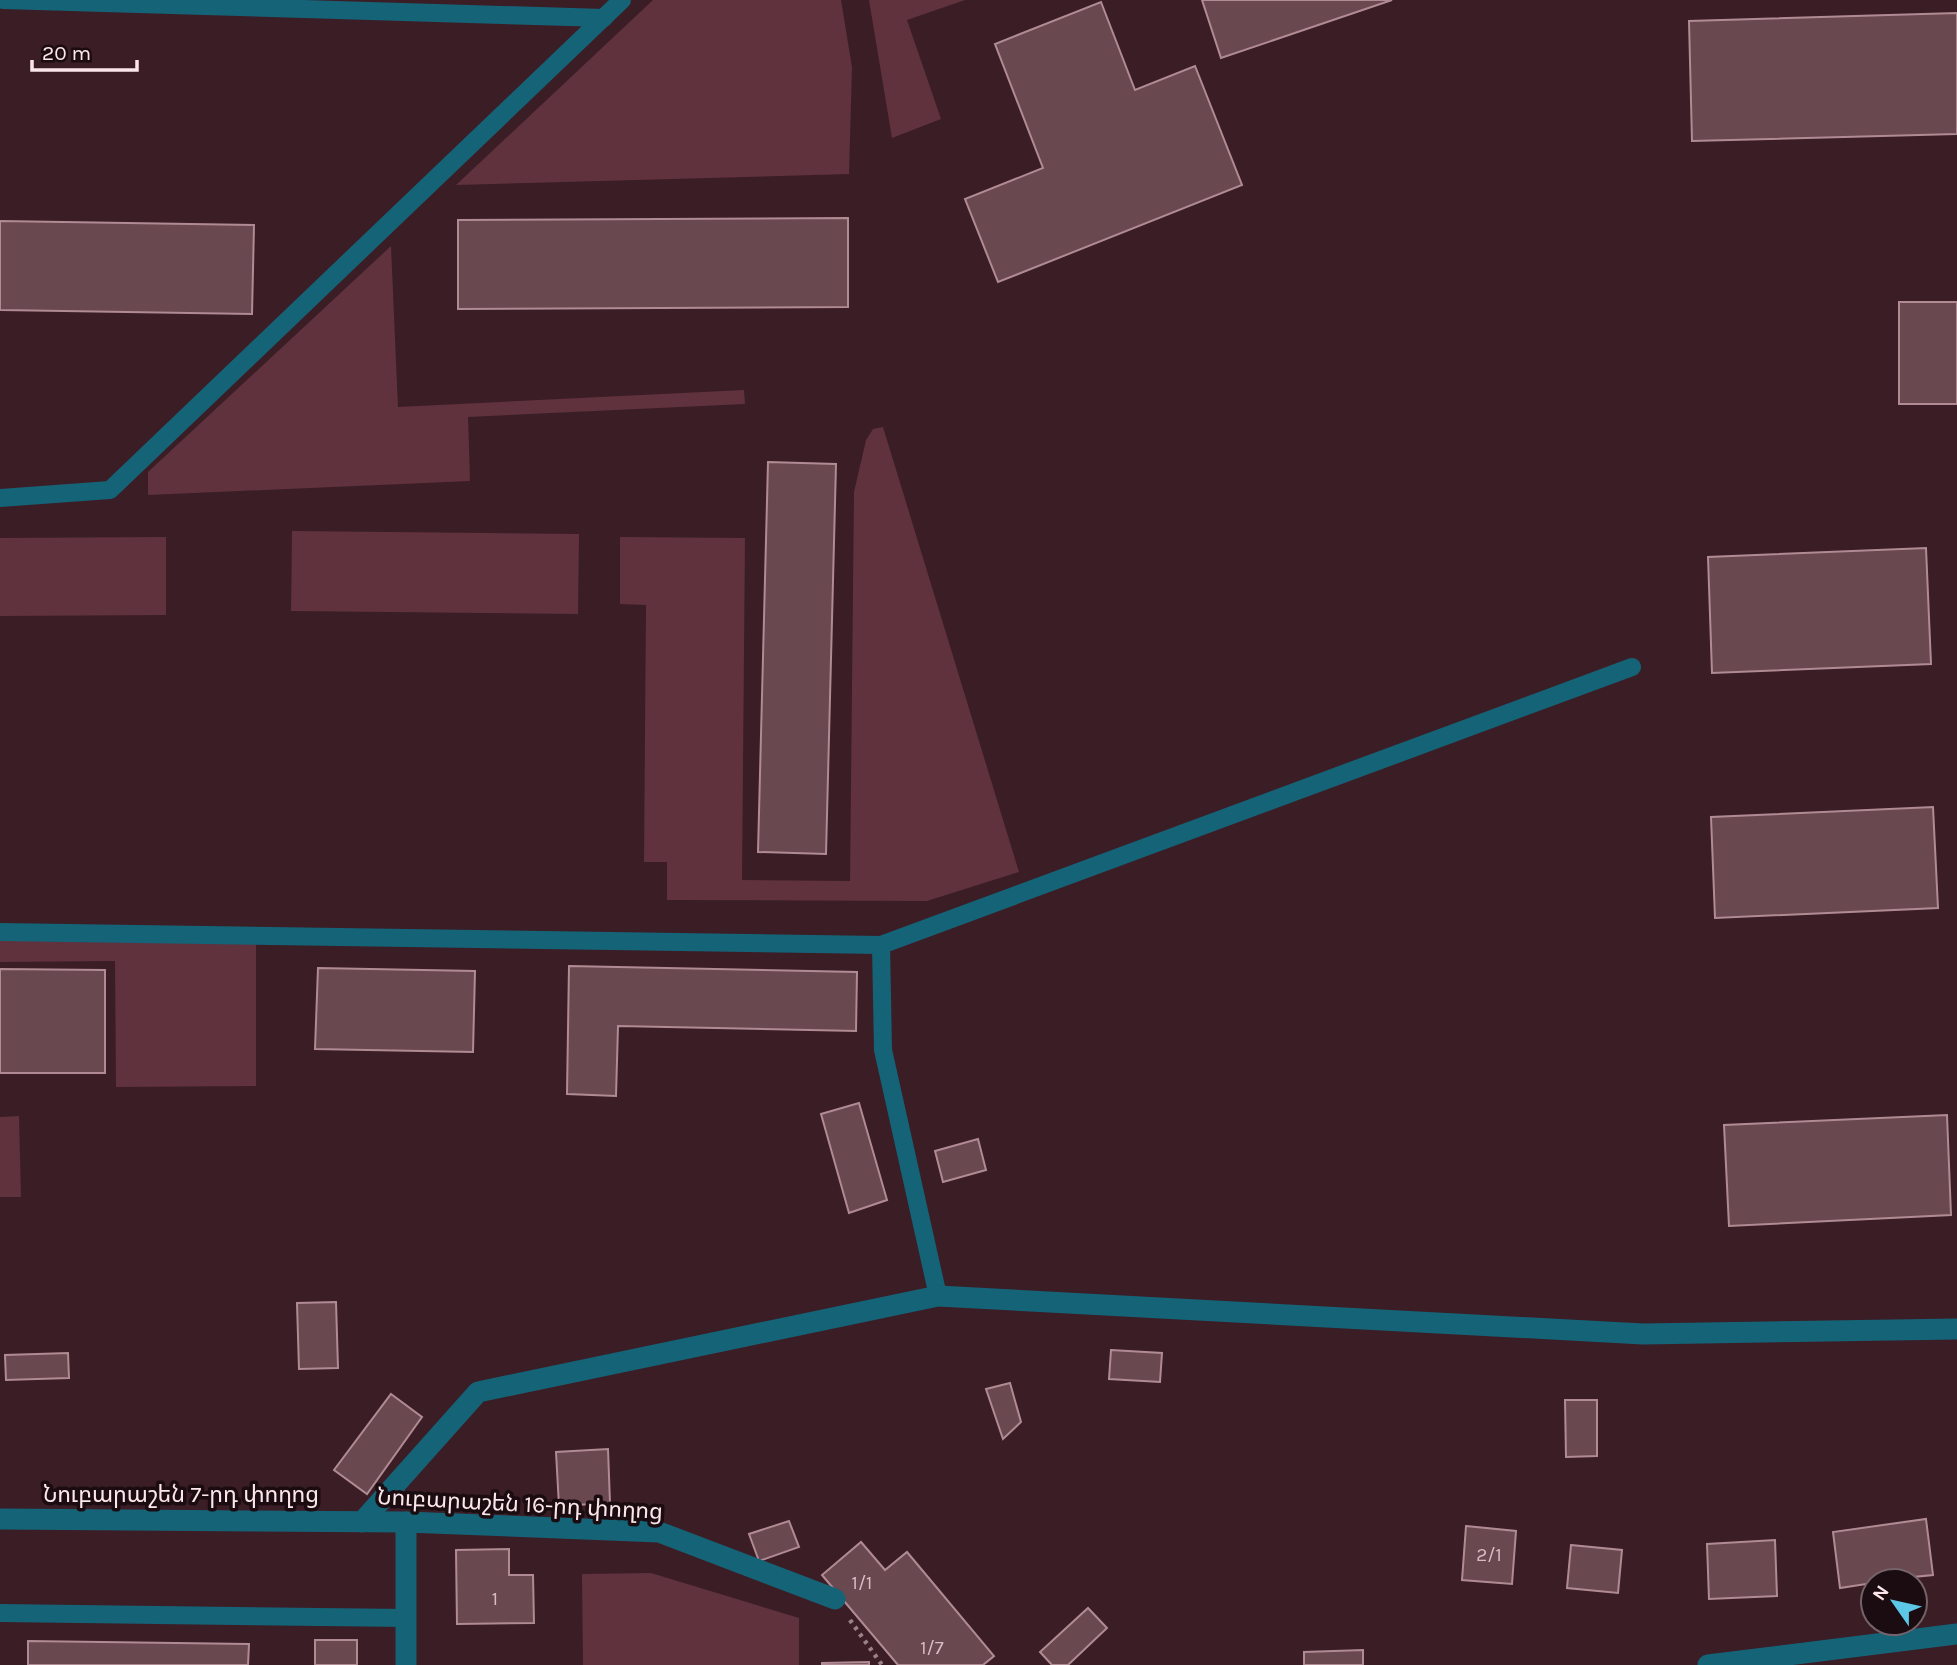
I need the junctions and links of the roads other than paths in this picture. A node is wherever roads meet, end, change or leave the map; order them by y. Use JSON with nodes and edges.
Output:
{"nodes":[{"id":1,"x":3,"y":0,"type":"edge"},
{"id":2,"x":622,"y":0,"type":"edge"},
{"id":3,"x":604,"y":18,"type":"junction"},
{"id":4,"x":0,"y":498,"type":"edge"},
{"id":5,"x":1632,"y":667,"type":"dead end"},
{"id":6,"x":0,"y":932,"type":"edge"},
{"id":7,"x":881,"y":945,"type":"junction"},
{"id":8,"x":938,"y":1296,"type":"junction"},
{"id":9,"x":1957,"y":1329,"type":"edge"},
{"id":10,"x":0,"y":1519,"type":"edge"},
{"id":11,"x":362,"y":1522,"type":"junction"},
{"id":12,"x":406,"y":1522,"type":"junction"},
{"id":13,"x":835,"y":1599,"type":"road end"},
{"id":14,"x":0,"y":1613,"type":"edge"},
{"id":15,"x":406,"y":1618,"type":"junction"},
{"id":16,"x":1957,"y":1634,"type":"edge"},
{"id":17,"x":406,"y":1665,"type":"edge"},
{"id":18,"x":1708,"y":1665,"type":"edge"}],
"edges":[{"from":1,"to":3,"type":"lane"},
{"from":2,"to":3,"type":"lane"},
{"from":3,"to":4,"type":"lane"},
{"from":5,"to":7,"type":"lane"},
{"from":6,"to":7,"type":"lane"},
{"from":7,"to":8,"type":"lane"},
{"from":8,"to":9,"type":"street"},
{"from":8,"to":11,"type":"street"},
{"from":10,"to":11,"type":"street","name":"Նուբարաշեն 7-րդ փողոց"},
{"from":11,"to":12,"type":"street","name":"Նուբարաշեն 16-րդ փողոց"},
{"from":12,"to":13,"type":"street","name":"Նուբարաշեն 16-րդ փողոց"},
{"from":12,"to":15,"type":"street"},
{"from":14,"to":15,"type":"lane"},
{"from":15,"to":17,"type":"street"},
{"from":16,"to":18,"type":"street"}]}
